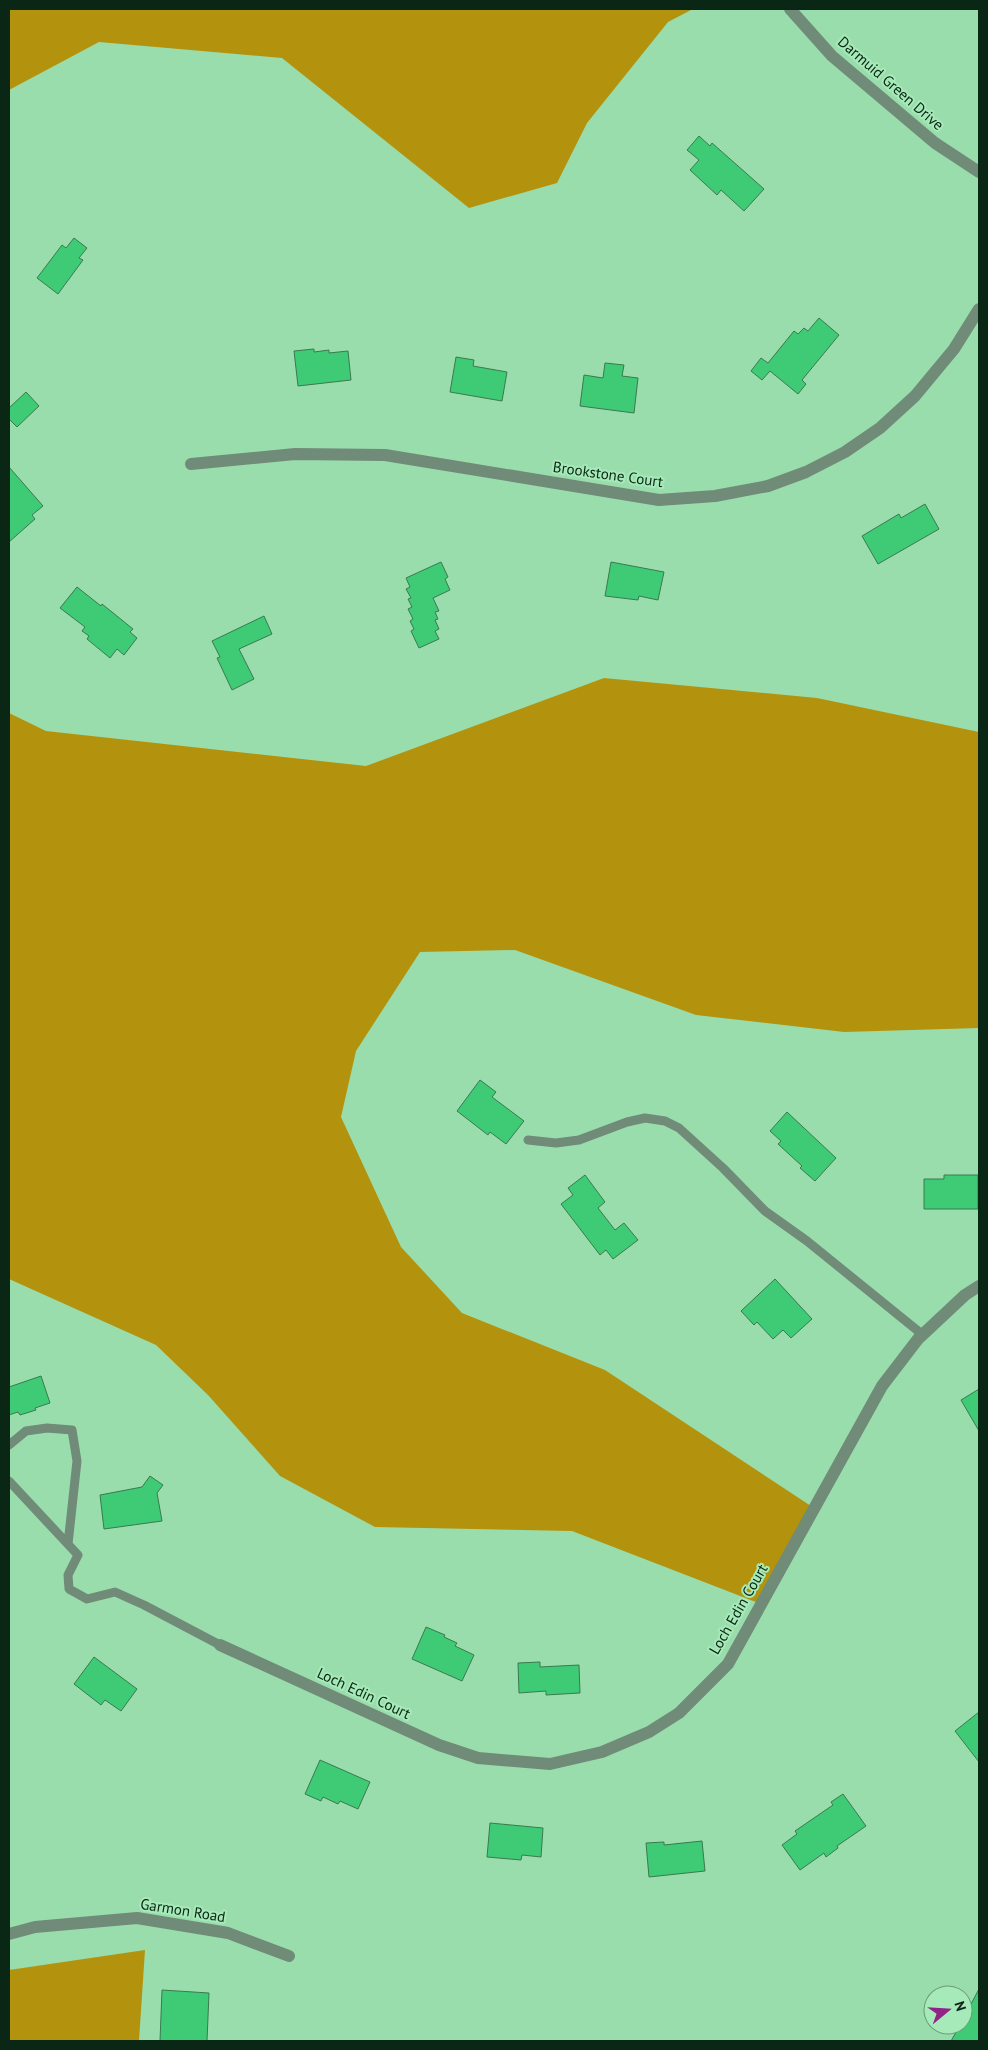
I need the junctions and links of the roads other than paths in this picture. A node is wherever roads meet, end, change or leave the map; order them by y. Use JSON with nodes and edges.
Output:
{"nodes":[{"id":1,"x":790,"y":9,"type":"edge"},
{"id":2,"x":979,"y":172,"type":"edge"},
{"id":3,"x":979,"y":309,"type":"edge"},
{"id":4,"x":192,"y":464,"type":"dead end"},
{"id":5,"x":528,"y":1140,"type":"dead end"},
{"id":6,"x":979,"y":1286,"type":"edge"},
{"id":7,"x":923,"y":1335,"type":"junction"},
{"id":8,"x":9,"y":1444,"type":"edge"},
{"id":9,"x":9,"y":1480,"type":"edge"},
{"id":10,"x":68,"y":1544,"type":"junction"},
{"id":11,"x":220,"y":1645,"type":"joint"},
{"id":12,"x":9,"y":1934,"type":"edge"},
{"id":13,"x":289,"y":1956,"type":"dead end"}],
"edges":[{"from":1,"to":2,"type":"street","name":"Darmuid Green Drive"},
{"from":3,"to":4,"type":"street","name":"Brookstone Court"},
{"from":5,"to":7,"type":"lane"},
{"from":6,"to":7,"type":"street","name":"Loch Edin Court"},
{"from":7,"to":11,"type":"street","name":"Loch Edin Court"},
{"from":8,"to":10,"type":"lane"},
{"from":9,"to":10,"type":"lane"},
{"from":10,"to":11,"type":"lane"},
{"from":12,"to":13,"type":"street","name":"Garmon Road"}]}
